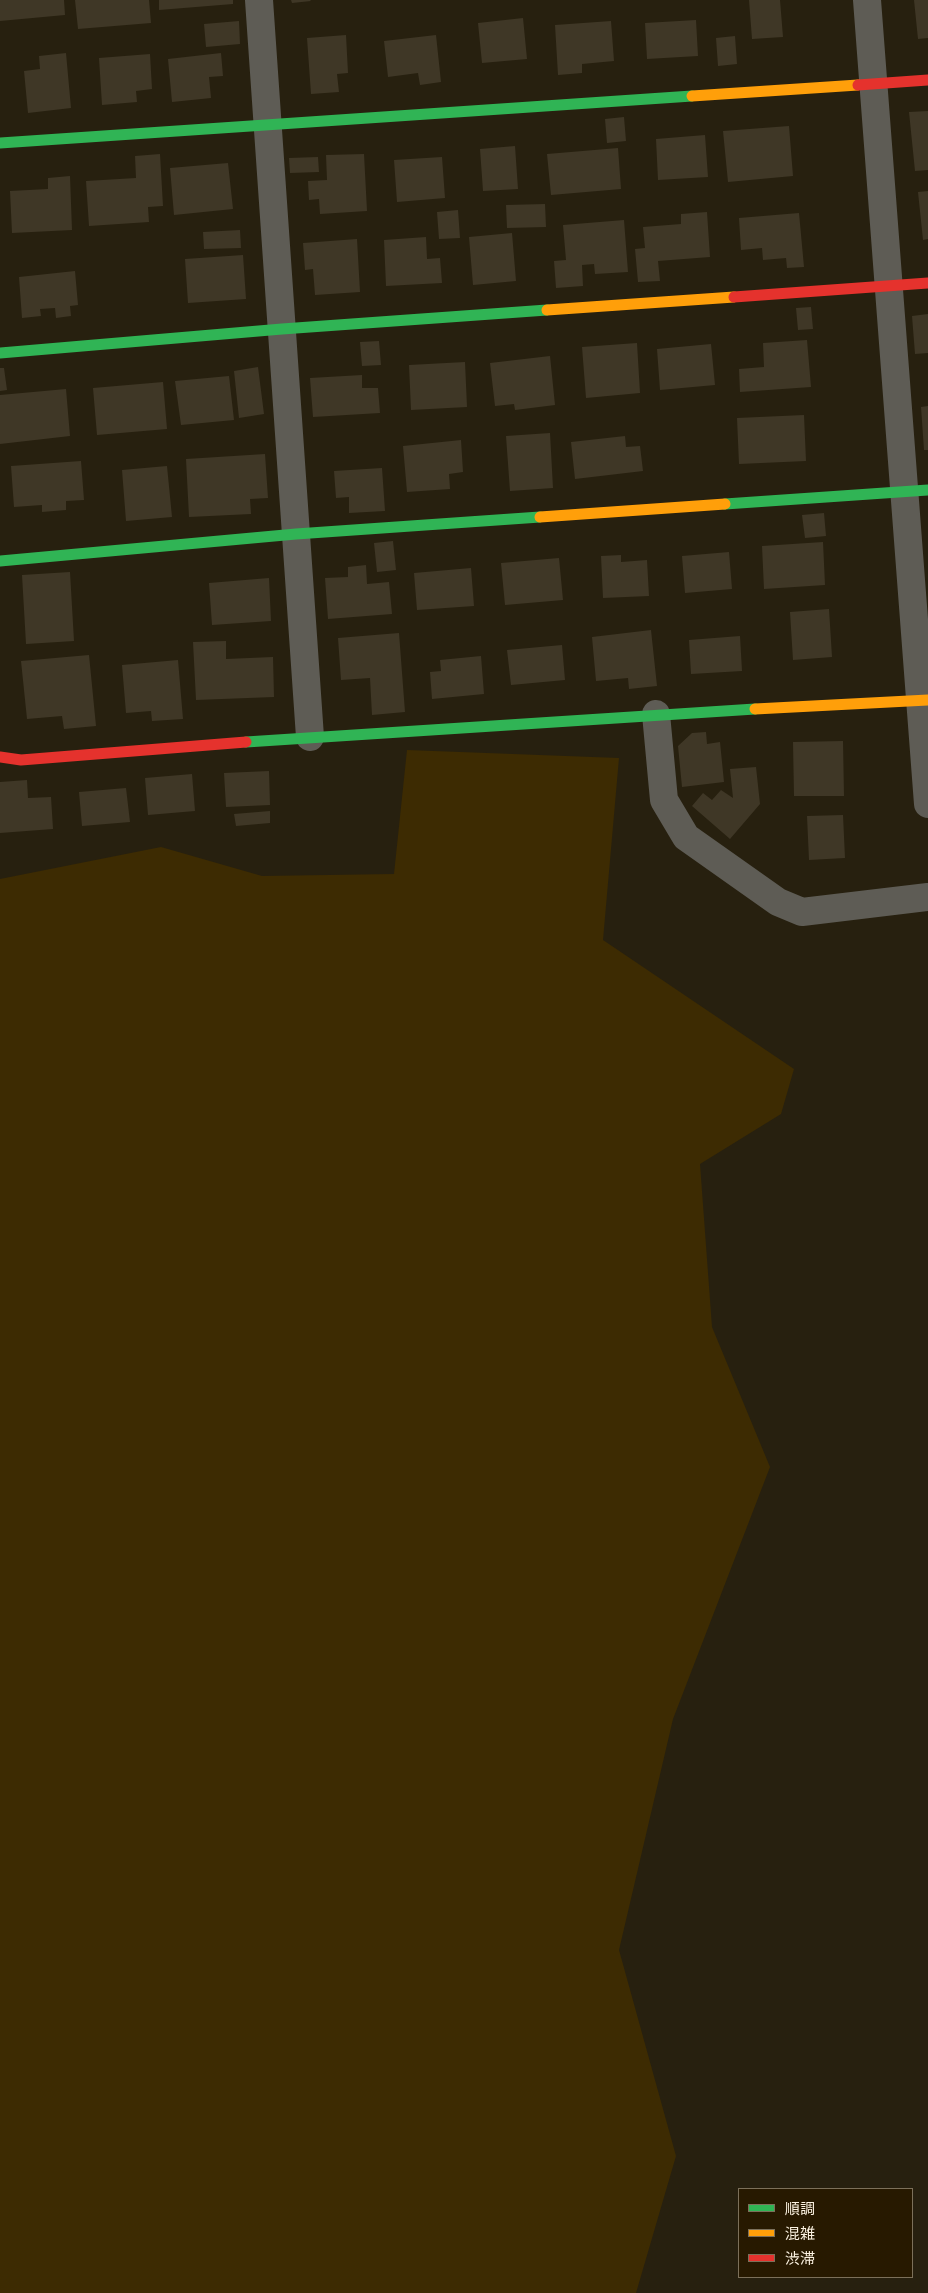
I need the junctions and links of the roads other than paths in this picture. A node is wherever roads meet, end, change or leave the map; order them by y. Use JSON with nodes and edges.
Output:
{"nodes":[{"id":1,"x":259,"y":0,"type":"edge"},
{"id":2,"x":867,"y":0,"type":"edge"},
{"id":3,"x":928,"y":80,"type":"edge"},
{"id":4,"x":874,"y":85,"type":"junction"},
{"id":5,"x":268,"y":126,"type":"junction"},
{"id":6,"x":0,"y":143,"type":"edge"},
{"id":7,"x":928,"y":283,"type":"edge"},
{"id":8,"x":890,"y":287,"type":"junction"},
{"id":9,"x":282,"y":329,"type":"junction"},
{"id":10,"x":0,"y":353,"type":"edge"},
{"id":11,"x":916,"y":491,"type":"edge"},
{"id":12,"x":296,"y":534,"type":"junction"},
{"id":13,"x":0,"y":561,"type":"edge"},
{"id":14,"x":923,"y":700,"type":"edge"},
{"id":15,"x":656,"y":714,"type":"junction"},
{"id":16,"x":310,"y":737,"type":"junction"},
{"id":17,"x":0,"y":757,"type":"edge"},
{"id":18,"x":928,"y":804,"type":"edge"},
{"id":19,"x":928,"y":897,"type":"edge"}],
"edges":[{"from":1,"to":5,"type":"street"},
{"from":2,"to":4,"type":"street"},
{"from":3,"to":4,"type":"street"},
{"from":4,"to":5,"type":"street"},
{"from":4,"to":8,"type":"street"},
{"from":5,"to":6,"type":"street"},
{"from":5,"to":9,"type":"street"},
{"from":7,"to":8,"type":"street"},
{"from":8,"to":9,"type":"street"},
{"from":8,"to":11,"type":"street"},
{"from":9,"to":10,"type":"street"},
{"from":9,"to":12,"type":"street"},
{"from":11,"to":12,"type":"street"},
{"from":11,"to":14,"type":"street"},
{"from":12,"to":13,"type":"street"},
{"from":12,"to":16,"type":"street"},
{"from":14,"to":15,"type":"street"},
{"from":14,"to":18,"type":"street"},
{"from":15,"to":16,"type":"street"},
{"from":15,"to":19,"type":"street"},
{"from":16,"to":17,"type":"street"}]}
